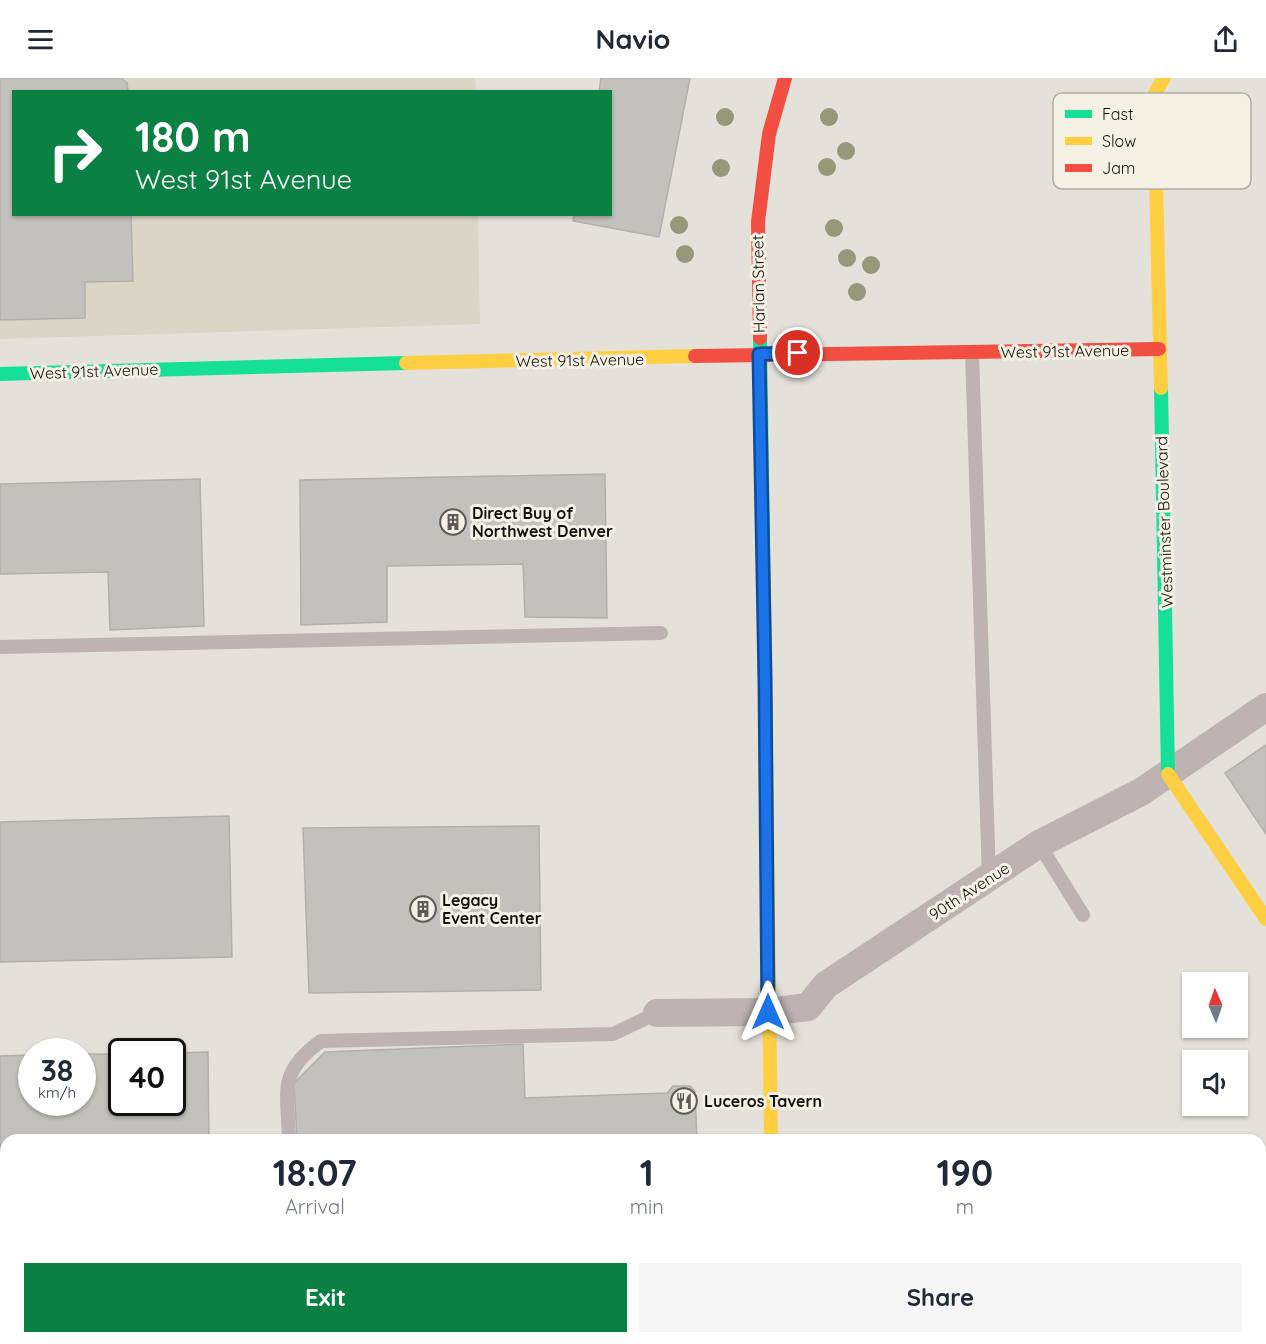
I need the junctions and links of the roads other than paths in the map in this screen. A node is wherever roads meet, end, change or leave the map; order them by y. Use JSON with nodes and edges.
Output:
{"nodes":[{"id":1,"x":785,"y":78,"type":"edge"},
{"id":2,"x":1156,"y":189,"type":"edge"},
{"id":3,"x":1159,"y":349,"type":"junction"},
{"id":4,"x":972,"y":353,"type":"junction"},
{"id":5,"x":759,"y":354,"type":"junction"},
{"id":6,"x":0,"y":374,"type":"edge"},
{"id":7,"x":661,"y":633,"type":"dead end"},
{"id":8,"x":0,"y":647,"type":"edge"},
{"id":9,"x":1266,"y":707,"type":"edge"},
{"id":10,"x":1167,"y":772,"type":"junction"},
{"id":11,"x":1039,"y":844,"type":"junction"},
{"id":12,"x":989,"y":878,"type":"junction"},
{"id":13,"x":1083,"y":915,"type":"dead end"},
{"id":14,"x":1266,"y":919,"type":"edge"},
{"id":15,"x":768,"y":1012,"type":"junction"},
{"id":16,"x":657,"y":1013,"type":"joint"},
{"id":17,"x":289,"y":1134,"type":"edge"},
{"id":18,"x":771,"y":1134,"type":"edge"}],
"edges":[{"from":1,"to":5,"type":"street","name":"Harlan Street"},
{"from":2,"to":3,"type":"street","name":"Westminster Boulevard"},
{"from":3,"to":4,"type":"street","name":"West 91st Avenue"},
{"from":3,"to":10,"type":"street","name":"Westminster Boulevard"},
{"from":4,"to":5,"type":"street","name":"West 91st Avenue"},
{"from":4,"to":12,"type":"lane"},
{"from":5,"to":6,"type":"street","name":"West 91st Avenue"},
{"from":5,"to":15,"type":"street","name":"Harlan Street"},
{"from":7,"to":8,"type":"lane"},
{"from":9,"to":10,"type":"street","name":"90th Avenue"},
{"from":10,"to":11,"type":"street","name":"90th Avenue"},
{"from":10,"to":14,"type":"street"},
{"from":11,"to":12,"type":"street","name":"90th Avenue"},
{"from":11,"to":13,"type":"lane"},
{"from":12,"to":15,"type":"street","name":"90th Avenue"},
{"from":15,"to":16,"type":"street","name":"90th Avenue"},
{"from":15,"to":18,"type":"street","name":"Harlan Street"},
{"from":16,"to":17,"type":"lane"}]}
